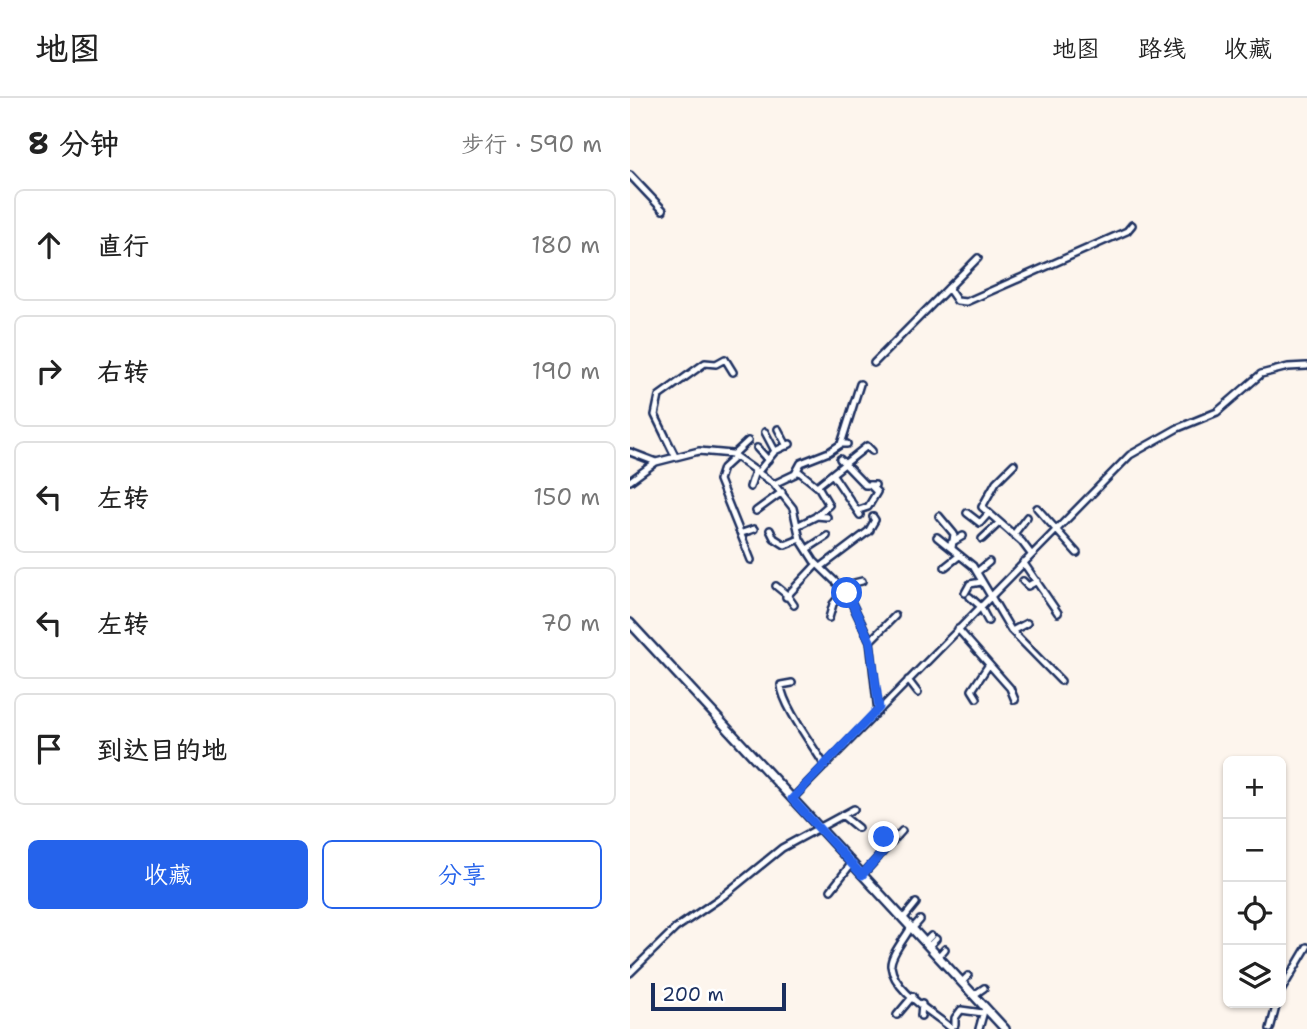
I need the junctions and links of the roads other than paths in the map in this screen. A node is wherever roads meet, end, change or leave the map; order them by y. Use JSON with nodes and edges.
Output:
{"nodes":[{"id":1,"x":630,"y":176,"type":"edge"},
{"id":2,"x":663,"y":210,"type":"dead end"},
{"id":3,"x":1132,"y":225,"type":"dead end"},
{"id":4,"x":978,"y":258,"type":"dead end"},
{"id":5,"x":948,"y":288,"type":"junction"},
{"id":6,"x":874,"y":363,"type":"dead end"},
{"id":7,"x":1307,"y":366,"type":"edge"},
{"id":8,"x":733,"y":372,"type":"dead end"},
{"id":9,"x":860,"y":384,"type":"dead end"},
{"id":10,"x":778,"y":429,"type":"dead end"},
{"id":11,"x":765,"y":432,"type":"dead end"},
{"id":12,"x":748,"y":441,"type":"dead end"},
{"id":13,"x":757,"y":448,"type":"dead end"},
{"id":14,"x":872,"y":451,"type":"dead end"},
{"id":15,"x":630,"y":452,"type":"edge"},
{"id":16,"x":775,"y":452,"type":"junction"},
{"id":17,"x":675,"y":456,"type":"junction"},
{"id":18,"x":734,"y":456,"type":"junction"},
{"id":19,"x":840,"y":459,"type":"dead end"},
{"id":20,"x":768,"y":460,"type":"junction"},
{"id":21,"x":656,"y":462,"type":"junction"},
{"id":22,"x":1014,"y":464,"type":"dead end"},
{"id":23,"x":845,"y":466,"type":"junction"},
{"id":24,"x":797,"y":470,"type":"junction"},
{"id":25,"x":756,"y":472,"type":"junction"},
{"id":26,"x":833,"y":475,"type":"junction"},
{"id":27,"x":630,"y":481,"type":"edge"},
{"id":28,"x":774,"y":484,"type":"junction"},
{"id":29,"x":817,"y":486,"type":"junction"},
{"id":30,"x":751,"y":487,"type":"dead end"},
{"id":31,"x":782,"y":492,"type":"junction"},
{"id":32,"x":799,"y":505,"type":"dead end"},
{"id":33,"x":763,"y":506,"type":"junction"},
{"id":34,"x":791,"y":506,"type":"junction"},
{"id":35,"x":1037,"y":508,"type":"dead end"},
{"id":36,"x":756,"y":511,"type":"dead end"},
{"id":37,"x":967,"y":513,"type":"dead end"},
{"id":38,"x":988,"y":514,"type":"junction"},
{"id":39,"x":816,"y":516,"type":"junction"},
{"id":40,"x":939,"y":516,"type":"dead end"},
{"id":41,"x":827,"y":517,"type":"dead end"},
{"id":42,"x":873,"y":517,"type":"dead end"},
{"id":43,"x":1027,"y":517,"type":"dead end"},
{"id":44,"x":760,"y":518,"type":"dead end"},
{"id":45,"x":999,"y":523,"type":"junction"},
{"id":46,"x":797,"y":526,"type":"junction"},
{"id":47,"x":1057,"y":528,"type":"junction"},
{"id":48,"x":754,"y":529,"type":"dead end"},
{"id":49,"x":770,"y":530,"type":"dead end"},
{"id":50,"x":742,"y":533,"type":"junction"},
{"id":51,"x":1014,"y":534,"type":"junction"},
{"id":52,"x":827,"y":536,"type":"dead end"},
{"id":53,"x":963,"y":536,"type":"dead end"},
{"id":54,"x":937,"y":537,"type":"dead end"},
{"id":55,"x":800,"y":539,"type":"junction"},
{"id":56,"x":982,"y":539,"type":"dead end"},
{"id":57,"x":781,"y":542,"type":"junction"},
{"id":58,"x":773,"y":544,"type":"dead end"},
{"id":59,"x":952,"y":544,"type":"junction"},
{"id":60,"x":807,"y":549,"type":"junction"},
{"id":61,"x":1077,"y":553,"type":"dead end"},
{"id":62,"x":1031,"y":554,"type":"junction"},
{"id":63,"x":959,"y":556,"type":"junction"},
{"id":64,"x":751,"y":560,"type":"dead end"},
{"id":65,"x":989,"y":562,"type":"dead end"},
{"id":66,"x":1023,"y":562,"type":"junction"},
{"id":67,"x":819,"y":565,"type":"junction"},
{"id":68,"x":945,"y":567,"type":"dead end"},
{"id":69,"x":977,"y":572,"type":"junction"},
{"id":70,"x":862,"y":581,"type":"dead end"},
{"id":71,"x":962,"y":581,"type":"dead end"},
{"id":72,"x":1023,"y":581,"type":"dead end"},
{"id":73,"x":1037,"y":581,"type":"junction"},
{"id":74,"x":981,"y":582,"type":"junction"},
{"id":75,"x":970,"y":584,"type":"junction"},
{"id":76,"x":776,"y":586,"type":"dead end"},
{"id":77,"x":846,"y":592,"type":"junction"},
{"id":78,"x":787,"y":596,"type":"junction"},
{"id":79,"x":990,"y":596,"type":"junction"},
{"id":80,"x":794,"y":605,"type":"dead end"},
{"id":81,"x":980,"y":606,"type":"junction"},
{"id":82,"x":1058,"y":612,"type":"dead end"},
{"id":83,"x":895,"y":616,"type":"dead end"},
{"id":84,"x":830,"y":618,"type":"dead end"},
{"id":85,"x":989,"y":621,"type":"dead end"},
{"id":86,"x":1027,"y":623,"type":"dead end"},
{"id":87,"x":630,"y":624,"type":"edge"},
{"id":88,"x":958,"y":629,"type":"junction"},
{"id":89,"x":1012,"y":631,"type":"junction"},
{"id":90,"x":870,"y":641,"type":"junction"},
{"id":91,"x":988,"y":666,"type":"junction"},
{"id":92,"x":908,"y":680,"type":"junction"},
{"id":93,"x":1061,"y":681,"type":"dead end"},
{"id":94,"x":793,"y":683,"type":"dead end"},
{"id":95,"x":918,"y":693,"type":"dead end"},
{"id":96,"x":977,"y":698,"type":"dead end"},
{"id":97,"x":1015,"y":700,"type":"dead end"},
{"id":98,"x":877,"y":713,"type":"junction"},
{"id":99,"x":825,"y":766,"type":"junction"},
{"id":100,"x":792,"y":799,"type":"junction"},
{"id":101,"x":854,"y":809,"type":"dead end"},
{"id":102,"x":842,"y":815,"type":"junction"},
{"id":103,"x":817,"y":826,"type":"junction"},
{"id":104,"x":858,"y":828,"type":"dead end"},
{"id":105,"x":902,"y":831,"type":"dead end"},
{"id":106,"x":884,"y":833,"type":"dead end"},
{"id":107,"x":888,"y":846,"type":"junction"},
{"id":108,"x":852,"y":863,"type":"junction"},
{"id":109,"x":862,"y":875,"type":"junction"},
{"id":110,"x":831,"y":890,"type":"dead end"},
{"id":111,"x":916,"y":903,"type":"dead end"},
{"id":112,"x":903,"y":919,"type":"junction"},
{"id":113,"x":920,"y":920,"type":"dead end"},
{"id":114,"x":912,"y":928,"type":"junction"},
{"id":115,"x":1307,"y":947,"type":"edge"},
{"id":116,"x":945,"y":948,"type":"dead end"},
{"id":117,"x":938,"y":957,"type":"junction"},
{"id":118,"x":630,"y":973,"type":"edge"},
{"id":119,"x":1286,"y":983,"type":"edge"},
{"id":120,"x":984,"y":988,"type":"dead end"},
{"id":121,"x":974,"y":995,"type":"junction"},
{"id":122,"x":913,"y":996,"type":"junction"},
{"id":123,"x":922,"y":1004,"type":"junction"},
{"id":124,"x":1276,"y":1008,"type":"edge"},
{"id":125,"x":985,"y":1011,"type":"junction"},
{"id":126,"x":897,"y":1016,"type":"dead end"},
{"id":127,"x":920,"y":1016,"type":"dead end"},
{"id":128,"x":953,"y":1027,"type":"edge"},
{"id":129,"x":979,"y":1029,"type":"edge"},
{"id":130,"x":1006,"y":1029,"type":"edge"},
{"id":131,"x":1270,"y":1029,"type":"edge"}],
"edges":[{"from":1,"to":2,"type":"street"},
{"from":3,"to":5,"type":"street"},
{"from":4,"to":5,"type":"street"},
{"from":5,"to":6,"type":"street"},
{"from":7,"to":47,"type":"street"},
{"from":8,"to":17,"type":"street"},
{"from":9,"to":24,"type":"street"},
{"from":10,"to":16,"type":"street"},
{"from":11,"to":16,"type":"street"},
{"from":12,"to":18,"type":"street"},
{"from":13,"to":20,"type":"street"},
{"from":14,"to":23,"type":"street"},
{"from":15,"to":21,"type":"street"},
{"from":16,"to":20,"type":"street"},
{"from":17,"to":18,"type":"street"},
{"from":17,"to":21,"type":"street"},
{"from":18,"to":25,"type":"street"},
{"from":18,"to":50,"type":"street"},
{"from":19,"to":23,"type":"street"},
{"from":20,"to":25,"type":"street"},
{"from":21,"to":27,"type":"street"},
{"from":22,"to":38,"type":"street"},
{"from":23,"to":26,"type":"street"},
{"from":23,"to":26,"type":"street"},
{"from":24,"to":28,"type":"street"},
{"from":24,"to":29,"type":"street"},
{"from":25,"to":28,"type":"street"},
{"from":25,"to":30,"type":"street"},
{"from":26,"to":29,"type":"street"},
{"from":28,"to":31,"type":"street"},
{"from":29,"to":39,"type":"street"},
{"from":31,"to":33,"type":"street"},
{"from":31,"to":34,"type":"street"},
{"from":32,"to":34,"type":"street"},
{"from":33,"to":36,"type":"street"},
{"from":33,"to":44,"type":"street"},
{"from":34,"to":46,"type":"street"},
{"from":35,"to":47,"type":"street"},
{"from":37,"to":38,"type":"street"},
{"from":38,"to":45,"type":"street"},
{"from":39,"to":41,"type":"street"},
{"from":39,"to":46,"type":"street"},
{"from":40,"to":59,"type":"street"},
{"from":42,"to":67,"type":"street"},
{"from":43,"to":51,"type":"street"},
{"from":45,"to":51,"type":"street"},
{"from":45,"to":56,"type":"street"},
{"from":46,"to":55,"type":"street"},
{"from":47,"to":61,"type":"street"},
{"from":47,"to":62,"type":"street"},
{"from":48,"to":50,"type":"street"},
{"from":49,"to":57,"type":"street"},
{"from":50,"to":64,"type":"street"},
{"from":51,"to":62,"type":"street"},
{"from":52,"to":60,"type":"street"},
{"from":53,"to":59,"type":"street"},
{"from":54,"to":59,"type":"street"},
{"from":55,"to":57,"type":"street"},
{"from":55,"to":60,"type":"street"},
{"from":57,"to":58,"type":"street"},
{"from":59,"to":63,"type":"street"},
{"from":60,"to":67,"type":"street"},
{"from":62,"to":66,"type":"street"},
{"from":63,"to":68,"type":"street"},
{"from":63,"to":69,"type":"street"},
{"from":65,"to":69,"type":"street"},
{"from":66,"to":73,"type":"street"},
{"from":66,"to":79,"type":"street"},
{"from":67,"to":77,"type":"street"},
{"from":67,"to":78,"type":"street"},
{"from":69,"to":74,"type":"street"},
{"from":70,"to":77,"type":"street"},
{"from":71,"to":75,"type":"street"},
{"from":72,"to":73,"type":"street"},
{"from":73,"to":82,"type":"street"},
{"from":74,"to":75,"type":"street"},
{"from":74,"to":79,"type":"street"},
{"from":75,"to":81,"type":"street"},
{"from":76,"to":78,"type":"street"},
{"from":77,"to":84,"type":"street"},
{"from":77,"to":90,"type":"street"},
{"from":78,"to":80,"type":"street"},
{"from":79,"to":81,"type":"street"},
{"from":79,"to":89,"type":"street"},
{"from":81,"to":85,"type":"street"},
{"from":81,"to":88,"type":"street"},
{"from":83,"to":90,"type":"street"},
{"from":86,"to":89,"type":"street"},
{"from":87,"to":100,"type":"street"},
{"from":88,"to":91,"type":"street"},
{"from":88,"to":92,"type":"street"},
{"from":89,"to":93,"type":"street"},
{"from":90,"to":98,"type":"street"},
{"from":91,"to":96,"type":"street"},
{"from":91,"to":97,"type":"street"},
{"from":92,"to":95,"type":"street"},
{"from":92,"to":98,"type":"street"},
{"from":94,"to":99,"type":"street"},
{"from":98,"to":99,"type":"street"},
{"from":99,"to":100,"type":"street"},
{"from":100,"to":103,"type":"street"},
{"from":101,"to":102,"type":"street"},
{"from":102,"to":103,"type":"street"},
{"from":102,"to":104,"type":"street"},
{"from":103,"to":108,"type":"street"},
{"from":103,"to":118,"type":"street"},
{"from":105,"to":107,"type":"street"},
{"from":106,"to":107,"type":"street"},
{"from":107,"to":109,"type":"street"},
{"from":108,"to":109,"type":"street"},
{"from":108,"to":110,"type":"street"},
{"from":109,"to":112,"type":"street"},
{"from":111,"to":112,"type":"street"},
{"from":112,"to":114,"type":"street"},
{"from":113,"to":114,"type":"street"},
{"from":114,"to":117,"type":"street"},
{"from":114,"to":122,"type":"street"},
{"from":115,"to":119,"type":"street"},
{"from":116,"to":117,"type":"street"},
{"from":117,"to":121,"type":"street"},
{"from":120,"to":121,"type":"street"},
{"from":121,"to":125,"type":"street"},
{"from":122,"to":123,"type":"street"},
{"from":122,"to":126,"type":"street"},
{"from":123,"to":127,"type":"street"},
{"from":123,"to":128,"type":"street"},
{"from":124,"to":131,"type":"street"},
{"from":125,"to":128,"type":"street"},
{"from":125,"to":129,"type":"street"},
{"from":125,"to":130,"type":"street"}]}
